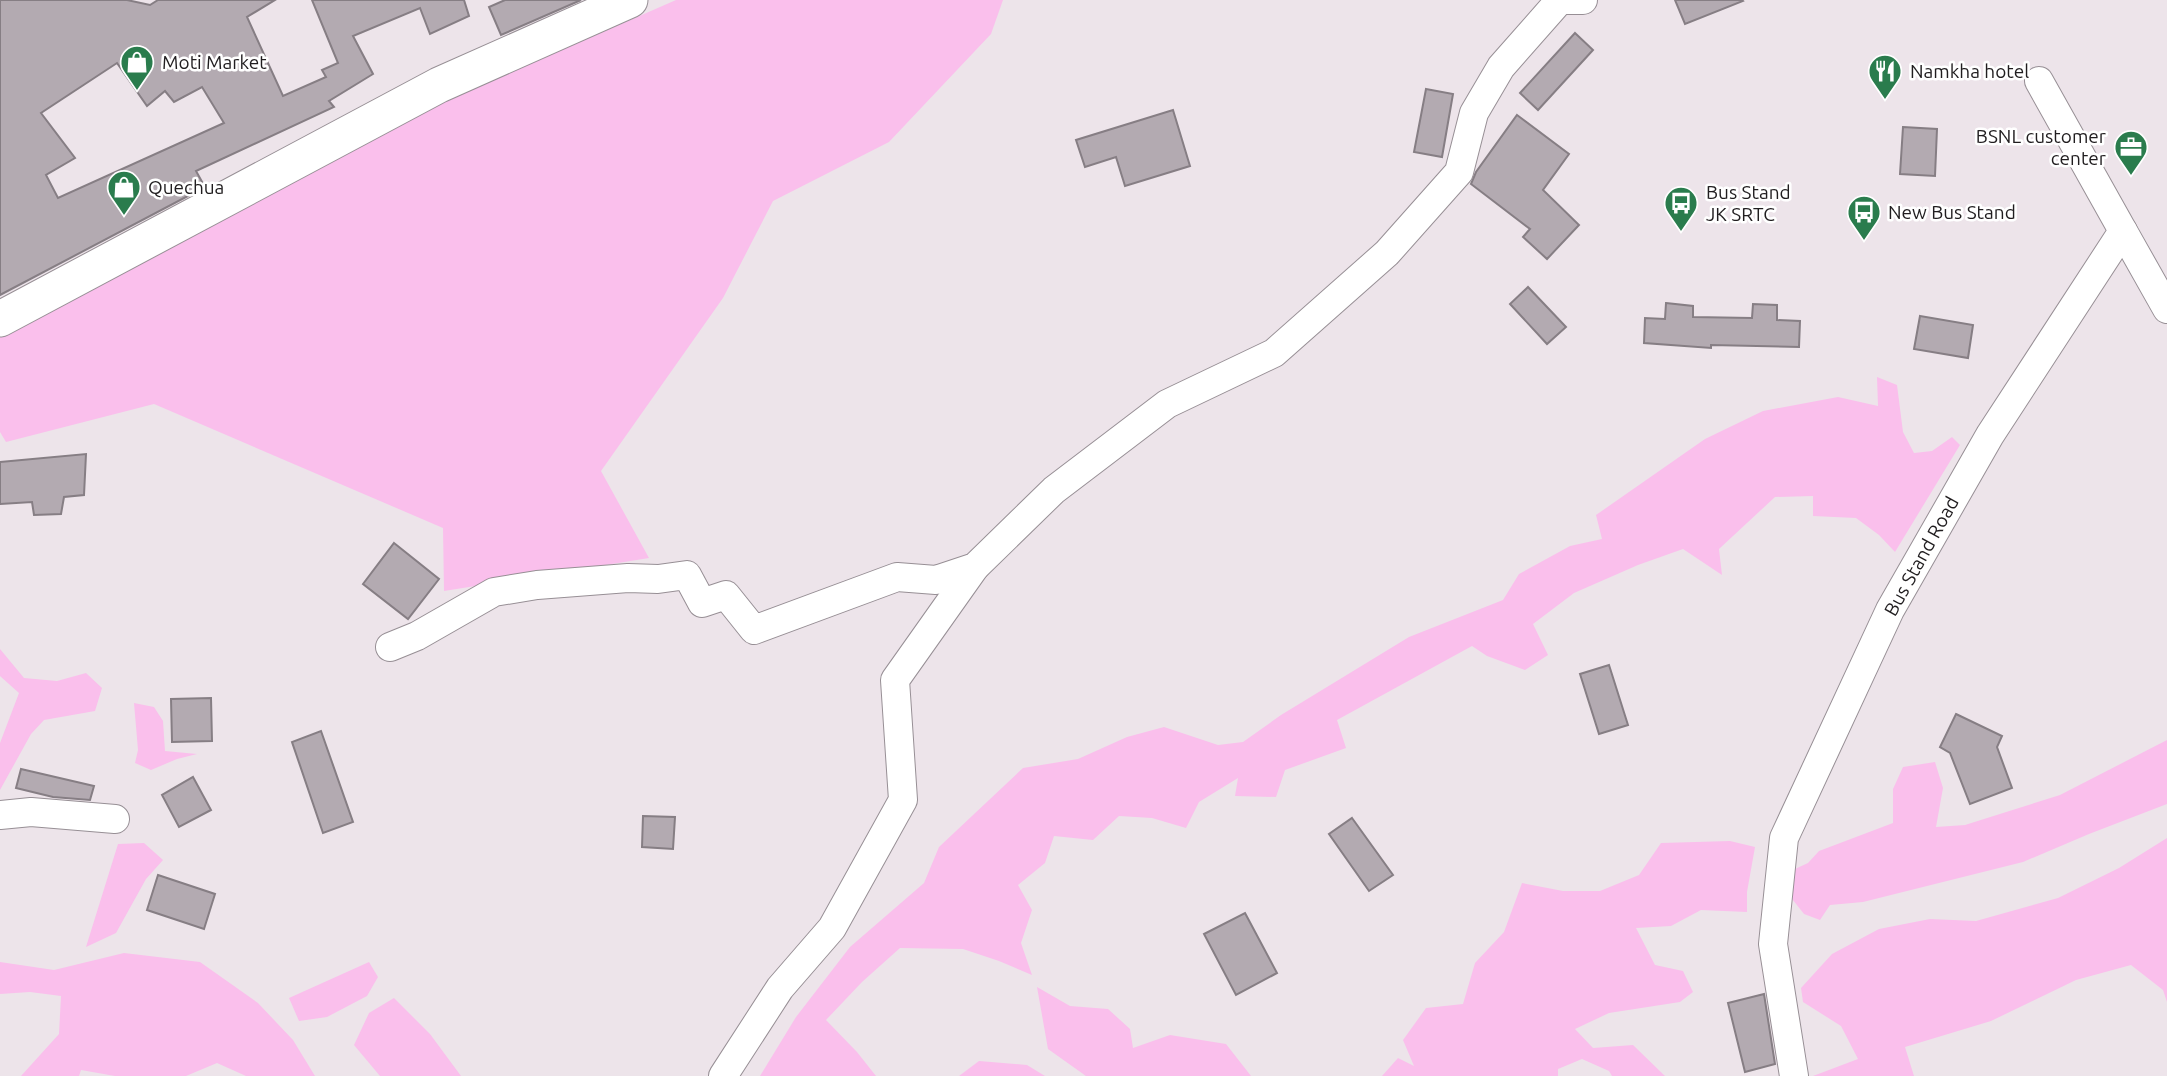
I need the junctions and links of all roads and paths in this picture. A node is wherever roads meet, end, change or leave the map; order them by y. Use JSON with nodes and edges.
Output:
{"nodes":[{"id":1,"x":630,"y":0,"type":"edge"},
{"id":2,"x":1583,"y":0,"type":"edge"},
{"id":3,"x":2039,"y":81,"type":"dead end"},
{"id":4,"x":2123,"y":231,"type":"junction"},
{"id":5,"x":2167,"y":309,"type":"edge"},
{"id":6,"x":0,"y":319,"type":"edge"},
{"id":7,"x":975,"y":566,"type":"junction"},
{"id":8,"x":390,"y":647,"type":"dead end"},
{"id":9,"x":0,"y":815,"type":"edge"},
{"id":10,"x":115,"y":819,"type":"dead end"},
{"id":11,"x":723,"y":1076,"type":"edge"},
{"id":12,"x":1794,"y":1076,"type":"edge"}],
"edges":[{"from":1,"to":6,"type":"main road"},
{"from":2,"to":7,"type":"street"},
{"from":3,"to":4,"type":"street"},
{"from":4,"to":5,"type":"street"},
{"from":4,"to":12,"type":"street","name":"Bus Stand Road"},
{"from":7,"to":8,"type":"street"},
{"from":7,"to":11,"type":"street"},
{"from":9,"to":10,"type":"street"}]}
